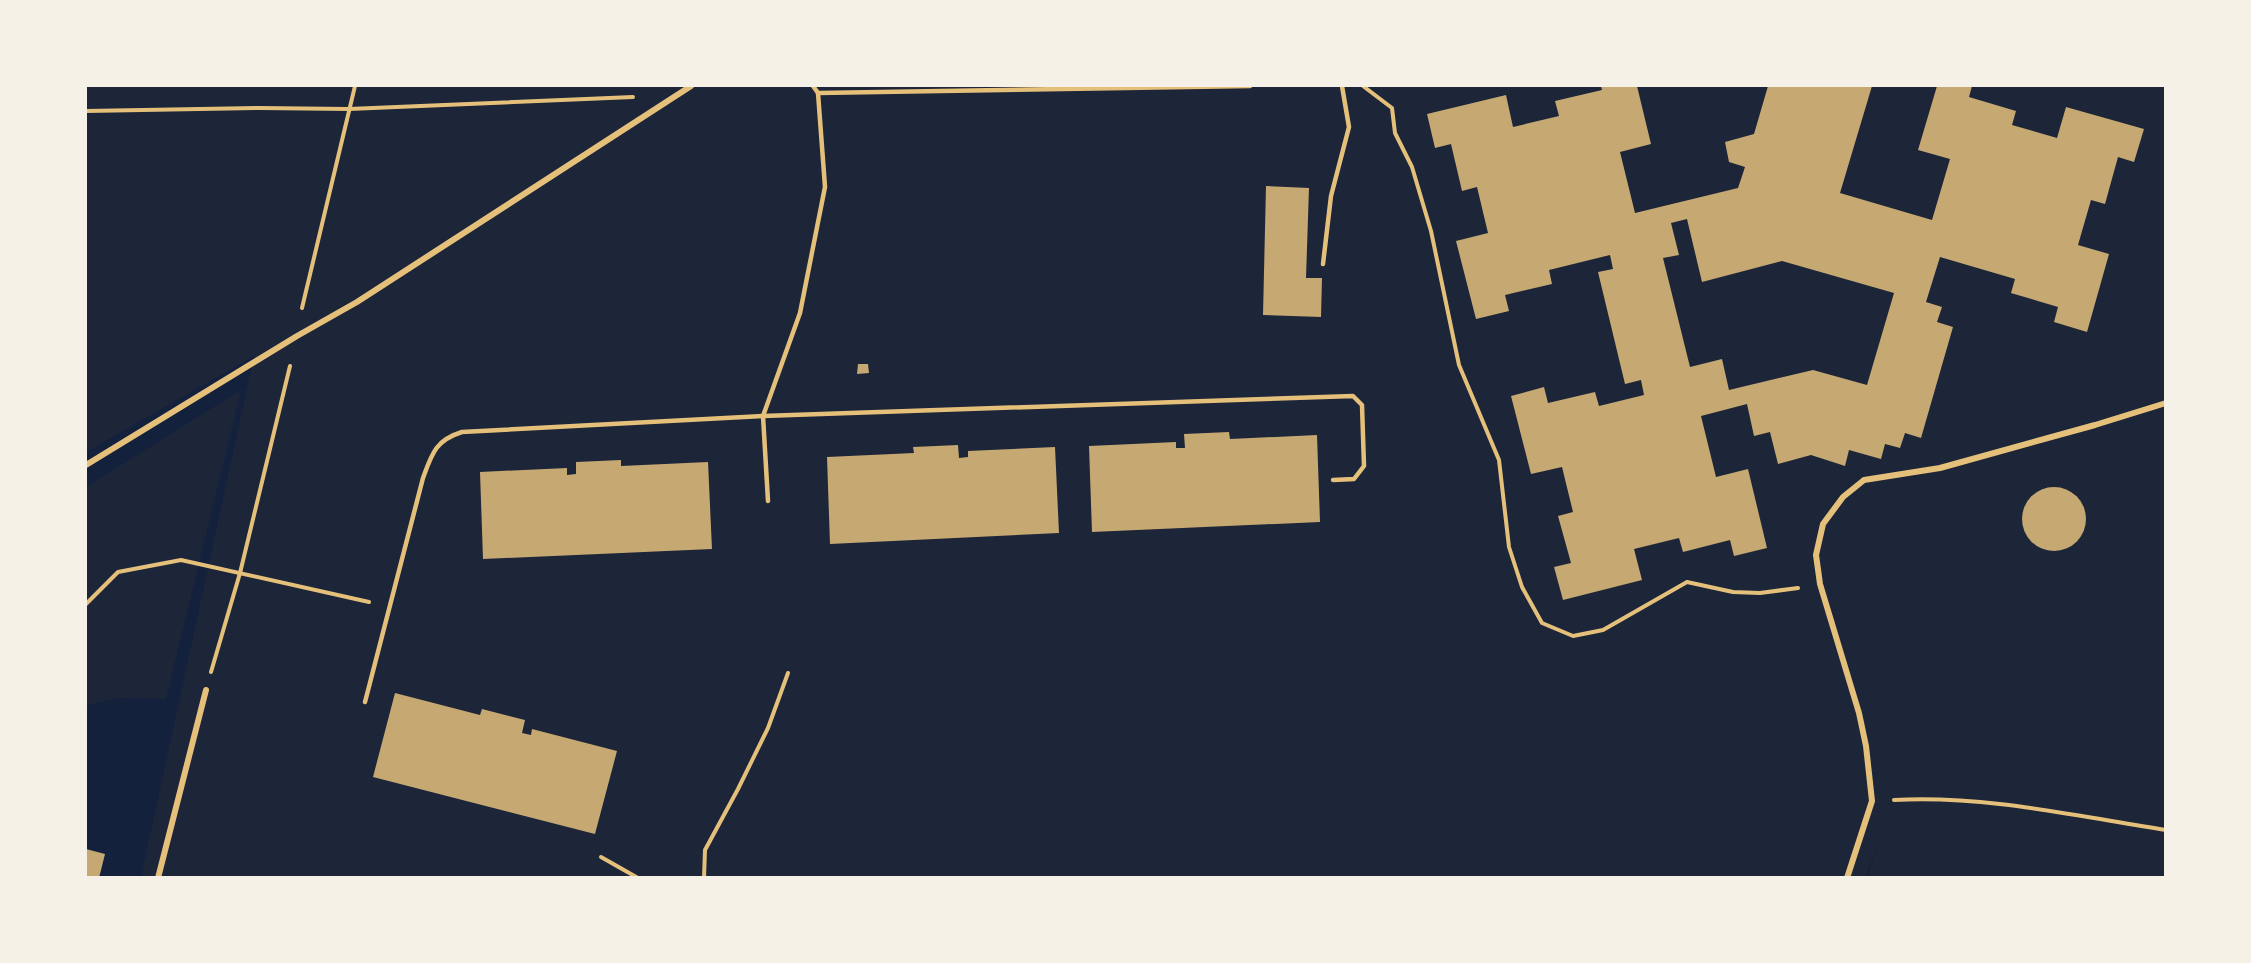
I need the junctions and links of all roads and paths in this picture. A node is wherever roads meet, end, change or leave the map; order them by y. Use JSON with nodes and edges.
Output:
{"nodes":[{"id":1,"x":355,"y":86,"type":"edge"},
{"id":2,"x":691,"y":86,"type":"edge"},
{"id":3,"x":813,"y":86,"type":"edge"},
{"id":4,"x":1250,"y":86,"type":"edge"},
{"id":5,"x":1342,"y":86,"type":"edge"},
{"id":6,"x":1362,"y":86,"type":"edge"},
{"id":7,"x":818,"y":93,"type":"junction"},
{"id":8,"x":675,"y":95,"type":"junction"},
{"id":9,"x":349,"y":109,"type":"junction"},
{"id":10,"x":86,"y":111,"type":"edge"},
{"id":11,"x":1323,"y":264,"type":"dead end"},
{"id":12,"x":297,"y":336,"type":"junction"},
{"id":13,"x":2166,"y":403,"type":"edge"},
{"id":14,"x":763,"y":416,"type":"junction"},
{"id":15,"x":86,"y":465,"type":"edge"},
{"id":16,"x":1333,"y":480,"type":"dead end"},
{"id":17,"x":768,"y":501,"type":"dead end"},
{"id":18,"x":240,"y":573,"type":"junction"},
{"id":19,"x":1820,"y":584,"type":"junction"},
{"id":20,"x":86,"y":604,"type":"edge"},
{"id":21,"x":390,"y":607,"type":"junction"},
{"id":22,"x":788,"y":673,"type":"dead end"},
{"id":23,"x":206,"y":690,"type":"joint"},
{"id":24,"x":365,"y":702,"type":"dead end"},
{"id":25,"x":1872,"y":801,"type":"junction"},
{"id":26,"x":2166,"y":830,"type":"edge"},
{"id":27,"x":601,"y":856,"type":"dead end"},
{"id":28,"x":158,"y":878,"type":"edge"},
{"id":29,"x":638,"y":878,"type":"edge"},
{"id":30,"x":704,"y":878,"type":"edge"},
{"id":31,"x":1847,"y":878,"type":"edge"}],
"edges":[{"from":1,"to":9,"type":"path"},
{"from":2,"to":8,"type":"street"},
{"from":3,"to":7,"type":"lane"},
{"from":4,"to":7,"type":"lane"},
{"from":5,"to":11,"type":"lane"},
{"from":6,"to":19,"type":"path"},
{"from":7,"to":14,"type":"lane"},
{"from":8,"to":9,"type":"path"},
{"from":8,"to":12,"type":"street"},
{"from":9,"to":10,"type":"path"},
{"from":9,"to":12,"type":"path"},
{"from":12,"to":15,"type":"street"},
{"from":12,"to":18,"type":"path"},
{"from":13,"to":19,"type":"street"},
{"from":14,"to":16,"type":"lane"},
{"from":14,"to":17,"type":"lane"},
{"from":14,"to":21,"type":"lane"},
{"from":18,"to":20,"type":"path"},
{"from":18,"to":21,"type":"path"},
{"from":18,"to":23,"type":"path"},
{"from":19,"to":25,"type":"street"},
{"from":21,"to":24,"type":"lane"},
{"from":22,"to":30,"type":"path"},
{"from":23,"to":28,"type":"street"},
{"from":25,"to":26,"type":"path"},
{"from":25,"to":31,"type":"street"},
{"from":27,"to":29,"type":"path"}]}
